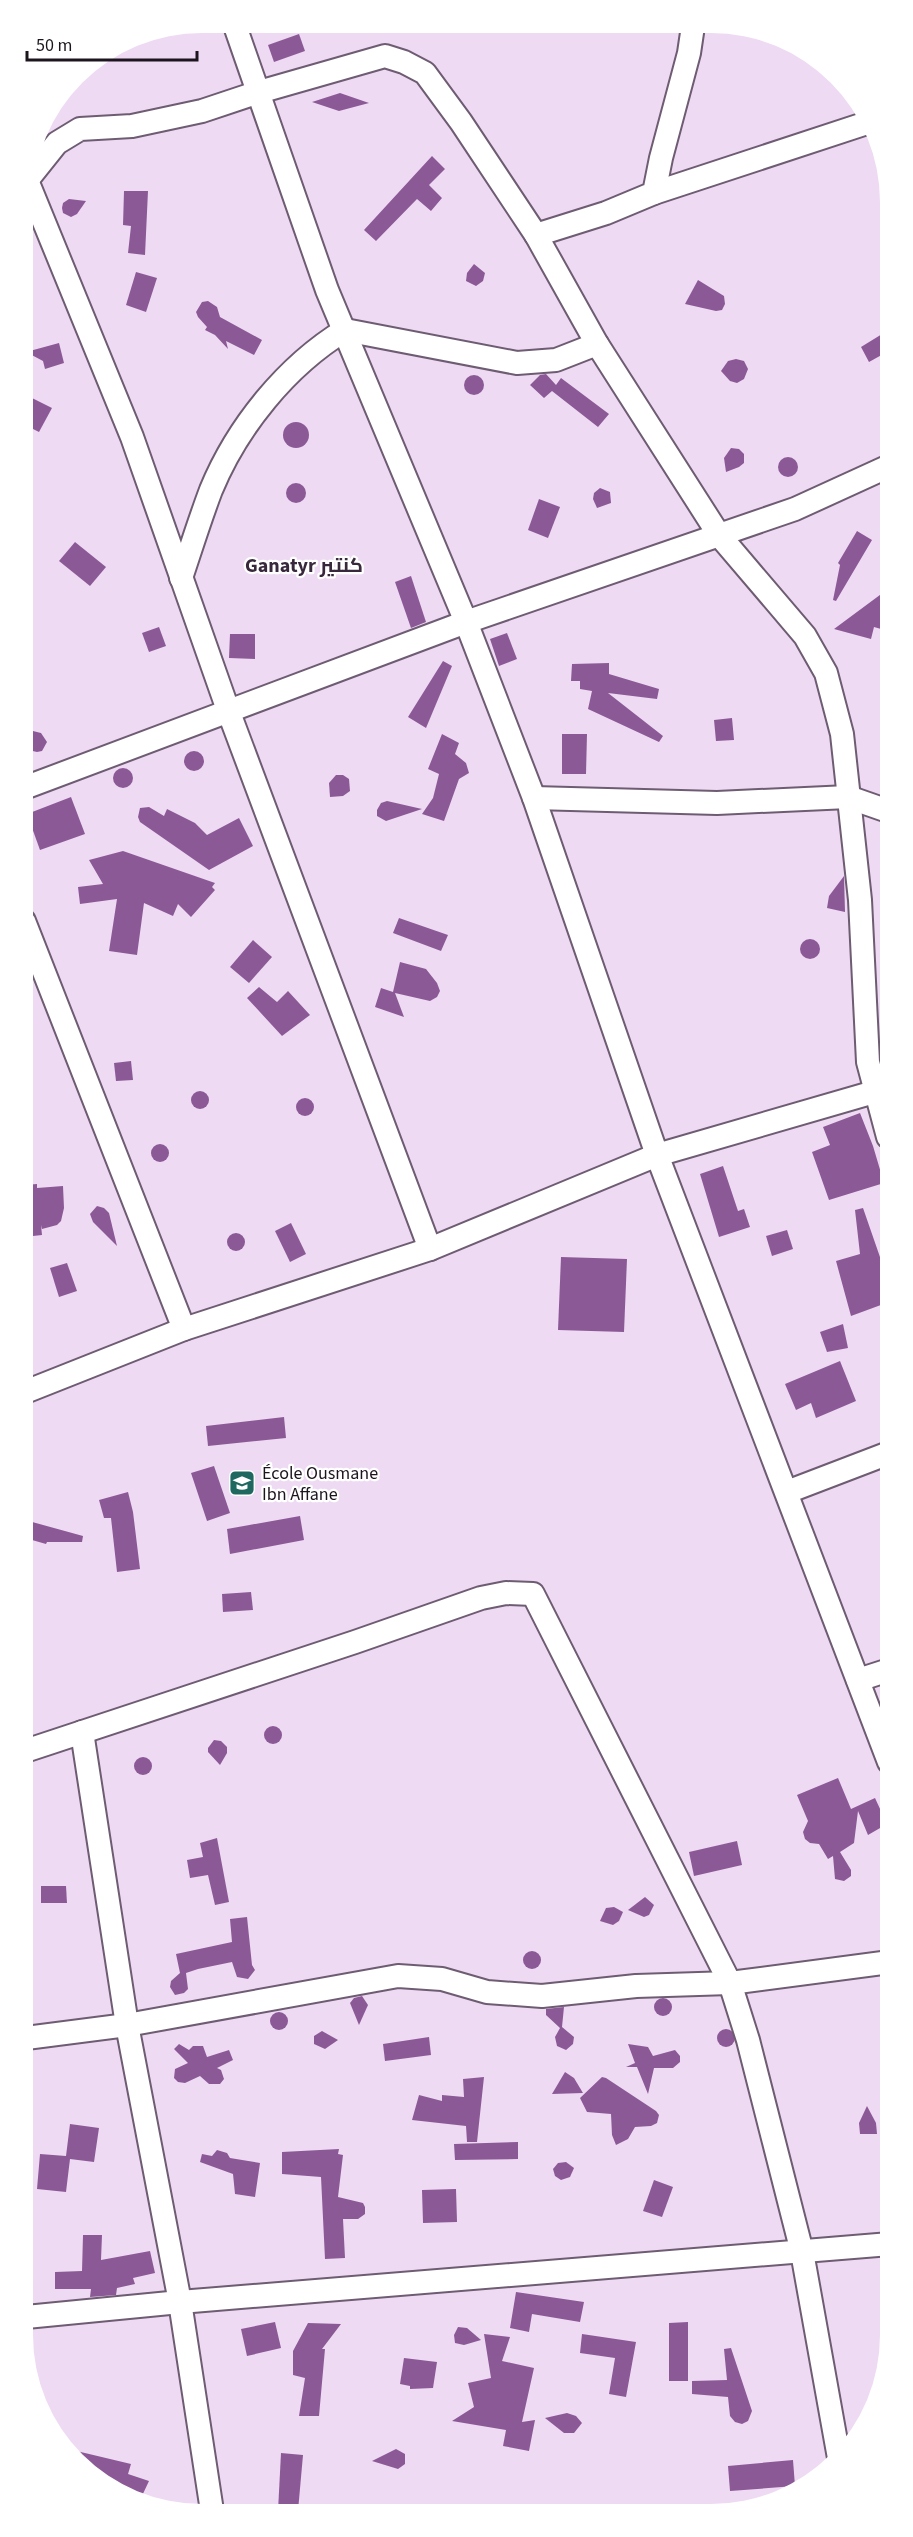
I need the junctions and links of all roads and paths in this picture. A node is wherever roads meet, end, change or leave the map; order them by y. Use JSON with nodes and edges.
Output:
{"nodes":[{"id":1,"x":238,"y":33,"type":"edge"},
{"id":2,"x":692,"y":33,"type":"edge"},
{"id":3,"x":259,"y":92,"type":"junction"},
{"id":4,"x":862,"y":125,"type":"edge"},
{"id":5,"x":37,"y":167,"type":"edge"},
{"id":6,"x":654,"y":193,"type":"junction"},
{"id":7,"x":33,"y":197,"type":"edge"},
{"id":8,"x":536,"y":235,"type":"junction"},
{"id":9,"x":345,"y":330,"type":"junction"},
{"id":10,"x":597,"y":344,"type":"junction"},
{"id":11,"x":880,"y":470,"type":"edge"},
{"id":12,"x":719,"y":535,"type":"junction"},
{"id":13,"x":181,"y":578,"type":"junction"},
{"id":14,"x":465,"y":622,"type":"junction"},
{"id":15,"x":228,"y":710,"type":"junction"},
{"id":16,"x":33,"y":785,"type":"edge"},
{"id":17,"x":848,"y":797,"type":"junction"},
{"id":18,"x":534,"y":798,"type":"junction"},
{"id":19,"x":880,"y":808,"type":"edge"},
{"id":20,"x":33,"y":944,"type":"edge"},
{"id":21,"x":880,"y":1087,"type":"edge"},
{"id":22,"x":880,"y":1092,"type":"edge"},
{"id":23,"x":657,"y":1155,"type":"junction"},
{"id":24,"x":430,"y":1249,"type":"junction"},
{"id":25,"x":184,"y":1329,"type":"junction"},
{"id":26,"x":33,"y":1389,"type":"edge"},
{"id":27,"x":880,"y":1457,"type":"edge"},
{"id":28,"x":787,"y":1492,"type":"junction"},
{"id":29,"x":880,"y":1673,"type":"edge"},
{"id":30,"x":858,"y":1680,"type":"junction"},
{"id":31,"x":82,"y":1732,"type":"junction"},
{"id":32,"x":880,"y":1738,"type":"edge"},
{"id":33,"x":33,"y":1748,"type":"edge"},
{"id":34,"x":880,"y":1963,"type":"edge"},
{"id":35,"x":730,"y":1983,"type":"junction"},
{"id":36,"x":127,"y":2025,"type":"junction"},
{"id":37,"x":33,"y":2037,"type":"edge"},
{"id":38,"x":880,"y":2245,"type":"edge"},
{"id":39,"x":801,"y":2252,"type":"junction"},
{"id":40,"x":180,"y":2302,"type":"junction"},
{"id":41,"x":33,"y":2316,"type":"edge"},
{"id":42,"x":838,"y":2446,"type":"edge"},
{"id":43,"x":211,"y":2504,"type":"edge"}],
"edges":[{"from":1,"to":3,"type":"street"},
{"from":2,"to":6,"type":"street"},
{"from":3,"to":5,"type":"street"},
{"from":3,"to":8,"type":"street"},
{"from":3,"to":9,"type":"street"},
{"from":4,"to":6,"type":"street"},
{"from":6,"to":8,"type":"street"},
{"from":7,"to":13,"type":"street"},
{"from":8,"to":10,"type":"street"},
{"from":9,"to":10,"type":"street"},
{"from":9,"to":13,"type":"street"},
{"from":9,"to":14,"type":"street"},
{"from":10,"to":12,"type":"street"},
{"from":11,"to":12,"type":"street"},
{"from":12,"to":14,"type":"street"},
{"from":12,"to":17,"type":"street"},
{"from":13,"to":15,"type":"street"},
{"from":14,"to":15,"type":"street"},
{"from":14,"to":18,"type":"street"},
{"from":15,"to":16,"type":"street"},
{"from":15,"to":24,"type":"street"},
{"from":17,"to":18,"type":"street"},
{"from":17,"to":19,"type":"street"},
{"from":17,"to":21,"type":"street"},
{"from":18,"to":23,"type":"street"},
{"from":20,"to":25,"type":"street"},
{"from":22,"to":23,"type":"street"},
{"from":23,"to":24,"type":"street"},
{"from":23,"to":28,"type":"street"},
{"from":24,"to":25,"type":"street"},
{"from":25,"to":26,"type":"street"},
{"from":27,"to":28,"type":"street"},
{"from":28,"to":30,"type":"street"},
{"from":29,"to":30,"type":"street"},
{"from":30,"to":32,"type":"street"},
{"from":31,"to":33,"type":"street"},
{"from":31,"to":35,"type":"street"},
{"from":31,"to":36,"type":"street"},
{"from":34,"to":35,"type":"street"},
{"from":35,"to":36,"type":"street"},
{"from":35,"to":39,"type":"street"},
{"from":36,"to":37,"type":"street"},
{"from":36,"to":40,"type":"street"},
{"from":38,"to":39,"type":"street"},
{"from":39,"to":40,"type":"street"},
{"from":39,"to":42,"type":"street"},
{"from":40,"to":41,"type":"street"},
{"from":40,"to":43,"type":"street"}]}
